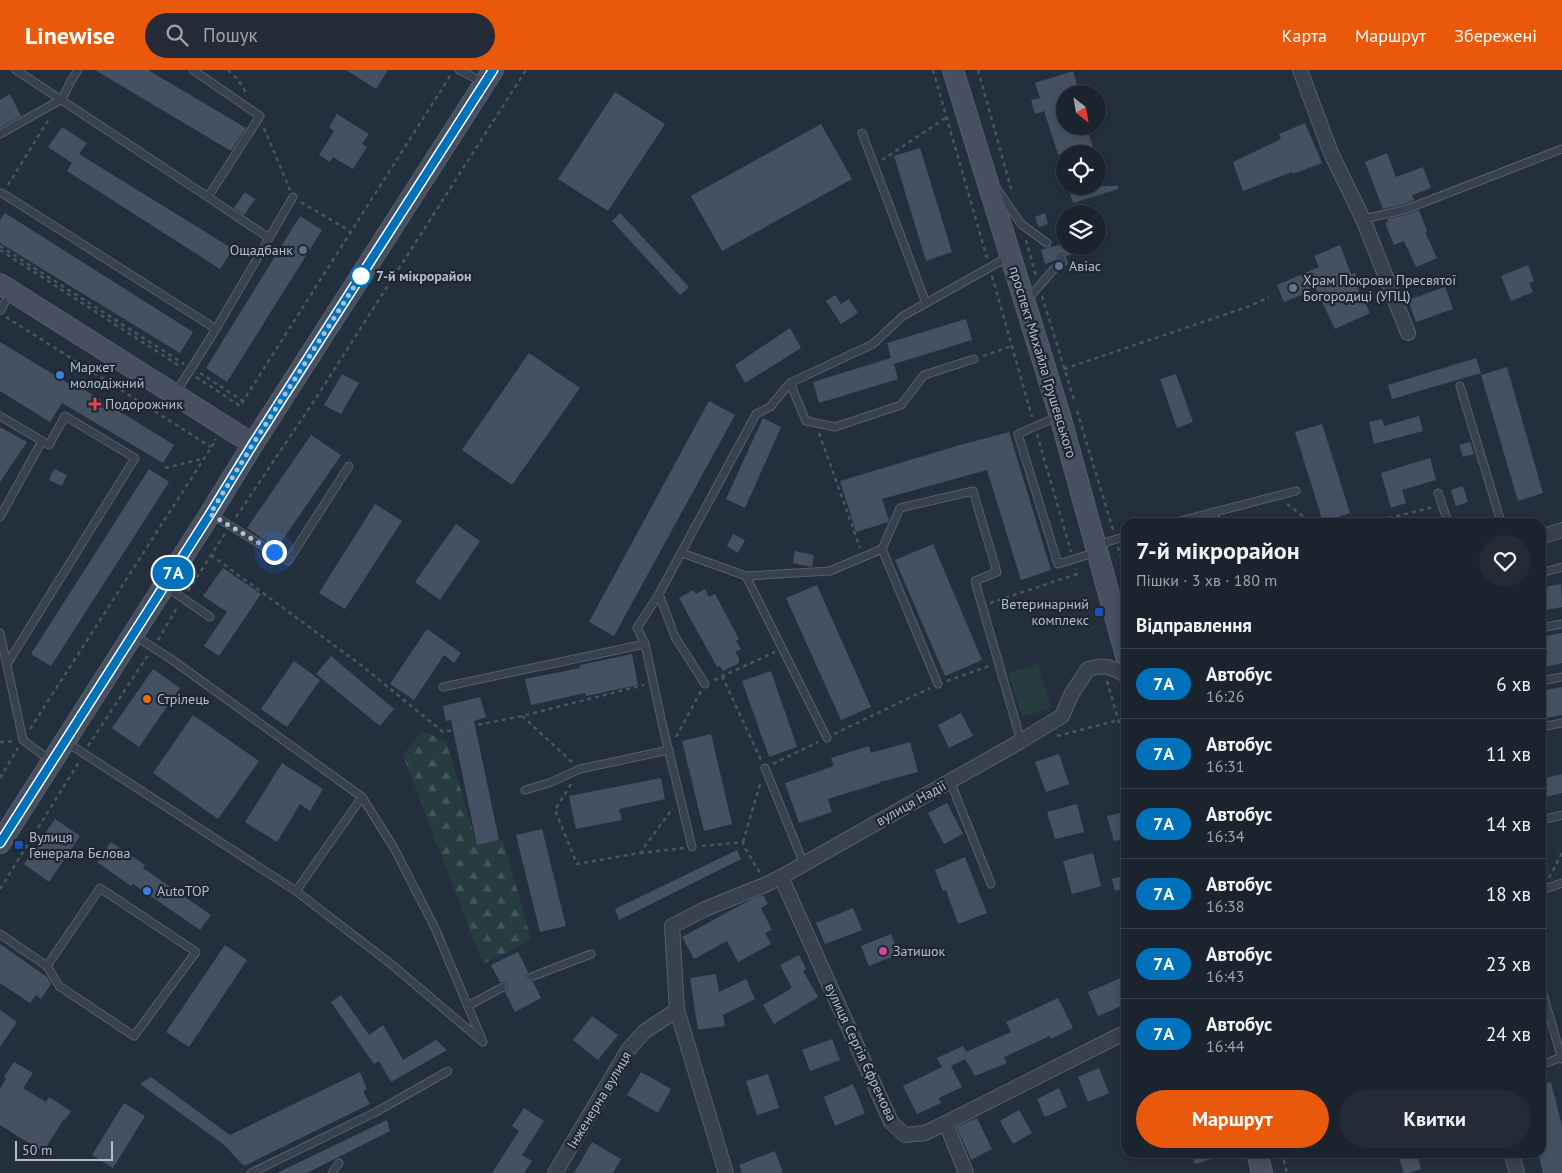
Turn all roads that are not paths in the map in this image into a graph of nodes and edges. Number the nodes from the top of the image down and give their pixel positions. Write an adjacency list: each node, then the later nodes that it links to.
1 (16, 70): 8 (lane)
2 (78, 70): 8 (lane)
3 (192, 70): 15 (lane)
4 (459, 70): 7 (lane)
5 (953, 70): 12 (street, проспект Михайла Грушевського)
6 (1300, 70): 16 (street)
7 (489, 76): 34 (street)
8 (62, 99): 10 (lane); 15 (lane)
9 (862, 133): 22 (lane)
10 (0, 134)
11 (1562, 148): 16 (lane)
12 (986, 174): 18 (lane); 19 (street, проспект Михайла Грушевського)
13 (2, 193): 25 (lane)
14 (293, 197): 17 (lane)
15 (208, 198): 17 (lane)
16 (1363, 219): 26 (street)
17 (269, 238): 25 (lane)
18 (1047, 243)
19 (1010, 256): 22 (lane); 23 (street, проспект Михайла Грушевського)
20 (1061, 258): 23 (lane)
21 (5, 287): 24 (lane); 30 (street)
22 (926, 303): 28 (lane)
23 (1024, 303): 32 (street, проспект Михайла Грушевського)
24 (0, 312)
25 (216, 329): 30 (lane)
26 (1408, 333)
27 (974, 359): 28 (lane)
28 (790, 383): 50 (lane)
29 (1460, 386): 44 (lane)
30 (175, 394): 34 (street)
31 (0, 416): 33 (lane)
32 (1060, 416): 49 (street, проспект Михайла Грушевського); 49 (lane)
33 (42, 441): 40 (lane); 63 (lane)
34 (253, 444): 39 (street)
35 (349, 466): 39 (lane)
36 (1296, 492): 38 (lane)
37 (1438, 493): 43 (lane)
38 (1213, 512): 41 (lane); 42 (lane)
39 (210, 514): 54 (street)
40 (0, 517)
41 (1191, 518)
42 (1215, 518)
43 (1447, 518)
44 (1500, 518)
45 (1562, 530): 46 (street)
46 (1546, 535)
47 (1121, 538): 49 (lane)
48 (882, 549): 53 (lane); 68 (lane); 73 (lane)
49 (1096, 549): 61 (street, проспект Михайла Грушевського)
50 (682, 553): 53 (lane); 55 (lane)
51 (1562, 567): 52 (lane)
52 (1546, 572)
53 (746, 576): 72 (lane)
54 (164, 586): 56 (lane); 60 (street)
55 (659, 594): 62 (lane); 67 (lane)
56 (210, 617)
57 (1562, 624): 58 (lane)
58 (1546, 627)
59 (0, 633): 63 (lane)
60 (133, 635): 74 (street); 80 (lane)
61 (1121, 638)
62 (645, 644): 69 (lane); 75 (lane)
63 (7, 664): 76 (lane)
64 (1121, 672): 73 (street, вулиця Надії)
65 (1562, 677): 66 (lane)
66 (1546, 680)
67 (704, 684)
68 (938, 684)
69 (443, 687)
70 (1562, 723): 71 (lane)
71 (1546, 727)
72 (827, 738)
73 (1021, 741): 78 (street, вулиця Надії)
74 (65, 742): 76 (street); 90 (lane)
75 (669, 750): 79 (lane); 84 (lane)
76 (52, 762): 83 (street)
77 (765, 768): 85 (lane)
78 (950, 782): 85 (street, вулиця Надії); 87 (lane)
79 (525, 790)
80 (362, 797): 90 (lane); 97 (lane)
81 (1562, 815): 82 (lane)
82 (1546, 819)
83 (0, 843)
84 (692, 846)
85 (804, 864): 86 (street, вулиця Надії)
86 (781, 877): 98 (street, вулиця Надії); 103 (street, вулиця Сергія Єфремова)
87 (990, 884)
88 (1562, 884): 89 (lane)
89 (1546, 890)
90 (296, 891): 97 (lane)
91 (0, 934): 93 (lane)
92 (591, 954): 94 (lane)
93 (47, 966): 93 (lane)
94 (531, 977)
95 (503, 987): 97 (lane)
96 (1546, 1004): 100 (lane)
97 (468, 1006)
98 (677, 1010): 109 (street, Інженерна вулиця); 110 (street)
99 (1121, 1035): 103 (street)
100 (1562, 1058): 101 (lane)
101 (1546, 1063)
102 (448, 1071): 107 (lane)
103 (946, 1123): 111 (street)
104 (1258, 1158): 112 (street)
105 (1513, 1158): 113 (street)
106 (339, 1164): 108 (lane)
107 (251, 1173)
108 (332, 1173)
109 (554, 1173)
110 (726, 1173)
111 (966, 1173)
112 (1262, 1173)
113 (1517, 1173)

